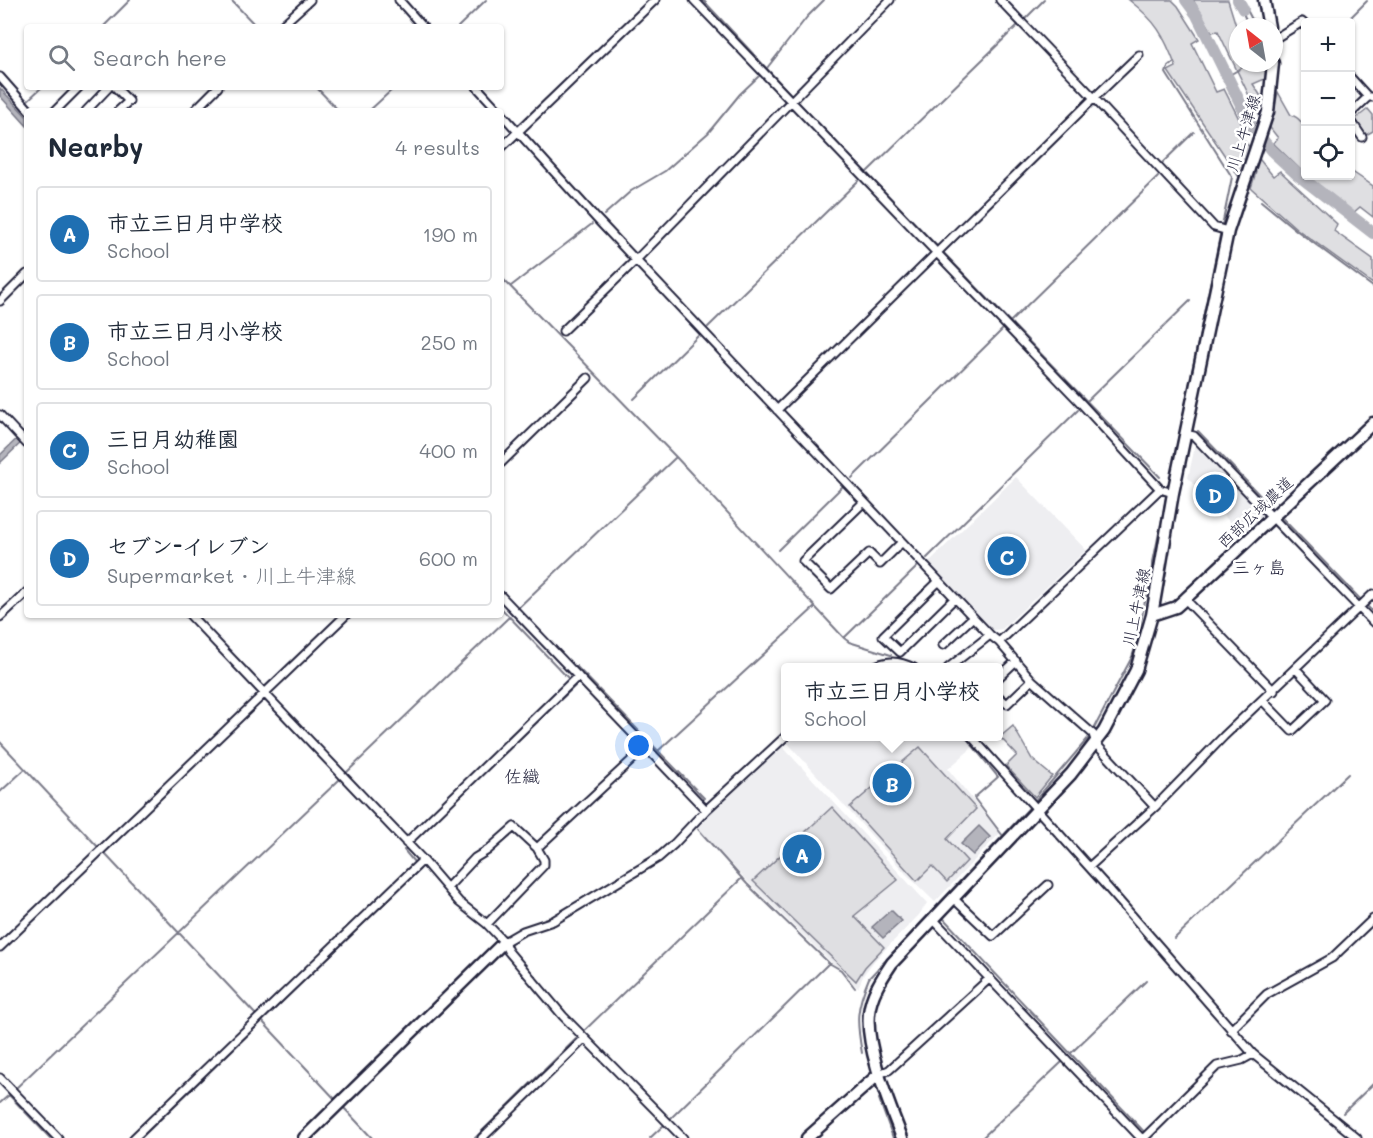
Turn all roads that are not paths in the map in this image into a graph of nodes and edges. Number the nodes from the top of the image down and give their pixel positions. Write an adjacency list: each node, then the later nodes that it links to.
1 (310, 0): 10 (street)
2 (399, 0): 11 (street)
3 (655, 0): 34 (street)
4 (694, 0): 24 (street)
5 (890, 0): 24 (street)
6 (1000, 0): 23 (street)
7 (1264, 0): 8 (main road)
8 (1267, 18)
9 (1301, 23): 12 (street)
10 (283, 24)
11 (420, 24)
12 (1283, 34)
13 (1138, 55): 23 (street)
14 (1272, 72): 37 (main road, 川上牛津線)
15 (0, 77): 25 (street)
16 (1355, 82): 22 (street)
17 (76, 90): 26 (street)
18 (107, 90): 27 (street)
19 (119, 90): 28 (street)
20 (215, 90): 29 (street)
21 (480, 90): 30 (street)
22 (1371, 97): 31 (street)
23 (1094, 98): 37 (street); 38 (street)
24 (794, 99): 38 (street); 39 (street)
25 (27, 108)
26 (58, 108)
27 (89, 108)
28 (121, 108)
29 (197, 108)
30 (496, 108)
31 (1355, 110)
32 (504, 116): 34 (street)
33 (1355, 126): 35 (street)
34 (518, 132): 36 (street); 39 (street)
35 (1362, 137)
36 (504, 145)
37 (1228, 231): 47 (main road, 川上牛津線)
38 (936, 253): 44 (street); 50 (street)
39 (636, 260): 42 (street); 44 (street)
40 (24, 277): 41 (street)
41 (0, 301)
42 (563, 330)
43 (588, 378): 49 (street)
44 (777, 410): 52 (street)
45 (0, 415): 48 (street)
46 (1373, 423): 53 (main road, 西部広域農道)
47 (1185, 434): 51 (main road, 川上牛津線); 53 (street)
48 (24, 441)
49 (504, 460)
50 (1160, 489): 51 (street); 69 (street)
51 (1173, 493): 62 (main road, 川上牛津線)
52 (864, 502): 54 (street); 54 (street)
53 (1272, 517): 60 (main road, 西部広域農道); 61 (street)
54 (902, 542): 55 (street)
55 (939, 581): 58 (street); 58 (street)
56 (24, 595): 63 (street)
57 (1371, 597): 61 (street)
58 (955, 598): 64 (street)
59 (504, 599): 75 (street)
60 (1185, 599): 62 (main road, 西部広域農道); 77 (street)
61 (1359, 608): 67 (street); 73 (street)
62 (1152, 615): 81 (main road, 川上牛津線)
63 (0, 617)
64 (973, 617): 68 (street); 70 (street)
65 (193, 618): 78 (street)
66 (343, 618): 78 (street)
67 (1373, 622)
68 (990, 635): 69 (street); 72 (street)
69 (999, 642): 71 (street)
70 (942, 645)
71 (1016, 661): 74 (street); 76 (street)
72 (954, 663)
73 (1296, 669): 77 (street); 80 (street)
74 (1003, 674)
75 (578, 676): 84 (street); 88 (street)
76 (1032, 680): 79 (street); 81 (street)
77 (1274, 691): 80 (street)
78 (266, 693): 88 (street); 99 (street)
79 (1003, 700)
80 (1263, 701): 86 (street)
81 (1093, 736): 85 (main road, 川上牛津線); 86 (street)
82 (781, 741): 87 (street)
83 (976, 741): 85 (street)
84 (646, 747): 87 (street); 89 (street)
85 (1034, 806): 91 (street); 94 (main road, 川上牛津線)
86 (1155, 807): 91 (street)
87 (706, 810): 98 (street)
88 (406, 843): 90 (street)
89 (537, 848): 93 (street); 97 (street)
90 (423, 860): 93 (street); 108 (street)
91 (1089, 867): 101 (street)
92 (1048, 885): 94 (street)
93 (447, 888): 97 (street)
94 (953, 898): 95 (main road, 川上牛津線)
95 (933, 919): 100 (street); 104 (main road, 川上牛津線)
96 (1373, 919): 101 (street)
97 (487, 924): 98 (street)
98 (504, 942): 102 (street); 109 (main road)
99 (0, 947)
100 (990, 978): 104 (street); 106 (street)
101 (1231, 1030): 103 (street)
102 (584, 1039): 110 (street); 111 (street)
103 (1253, 1054): 106 (street); 114 (street)
104 (879, 1074): 112 (main road); 113 (main road, 川上牛津線)
105 (0, 1078): 107 (street)
106 (1145, 1136)
107 (58, 1138)
108 (134, 1138)
109 (304, 1138)
110 (482, 1138)
111 (683, 1138)
112 (807, 1138)
113 (902, 1138)
114 (1356, 1138)

